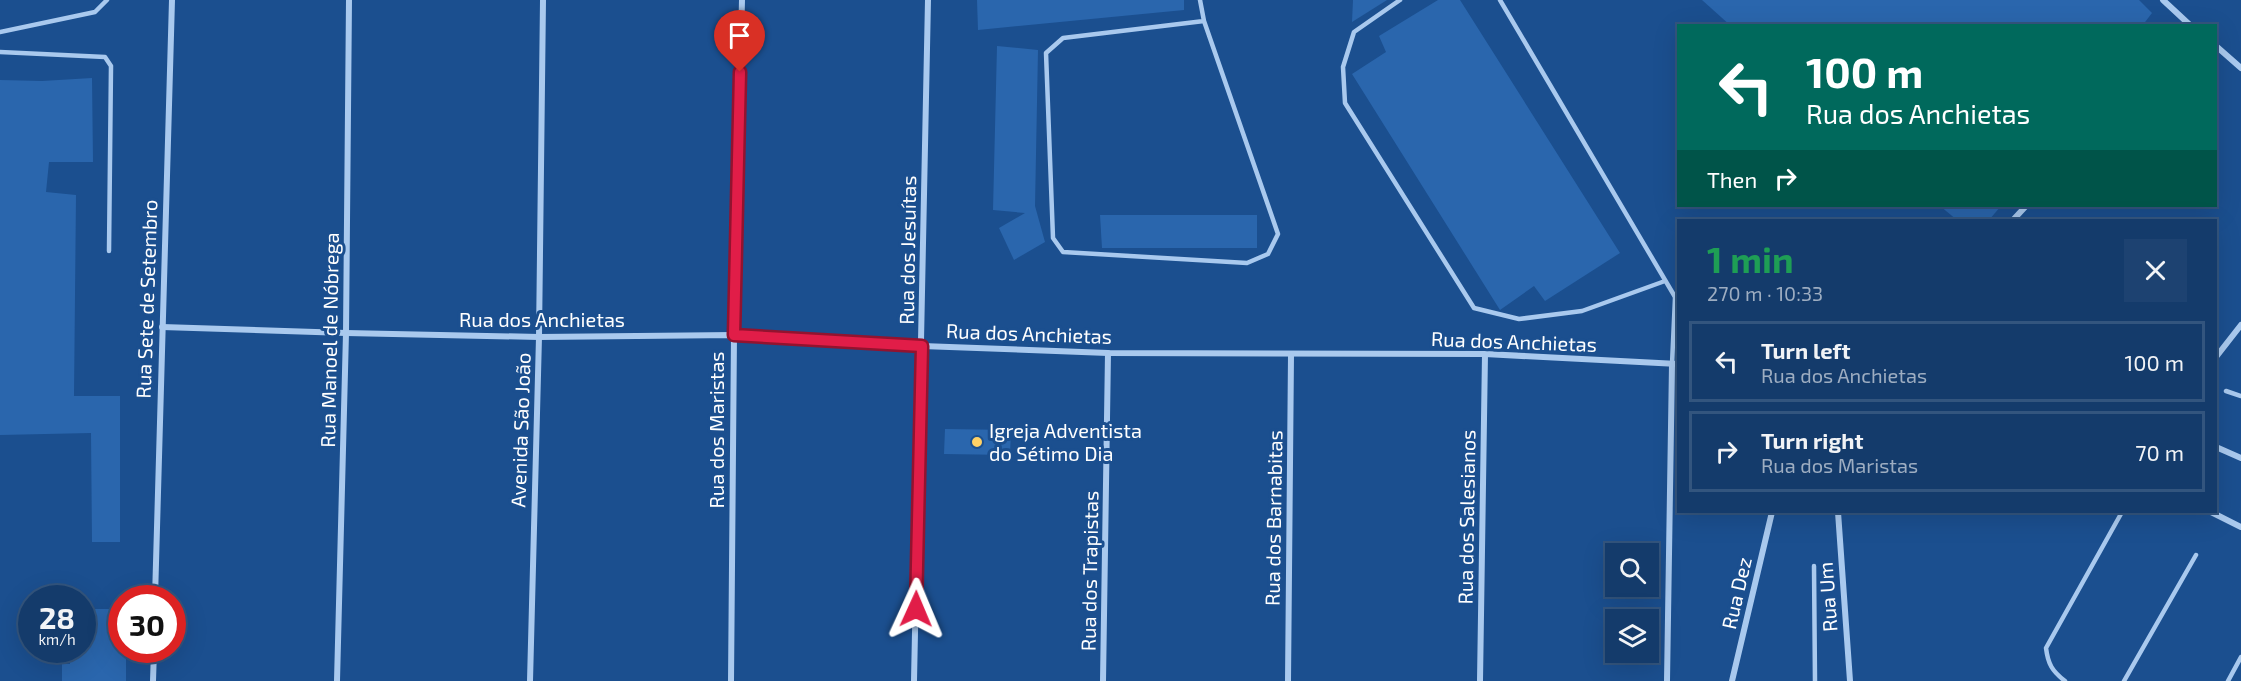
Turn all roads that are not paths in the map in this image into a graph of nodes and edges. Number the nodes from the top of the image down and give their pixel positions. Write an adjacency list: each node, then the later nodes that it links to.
1 (107, 0): 13 (lane)
2 (171, 0): 23 (street, Rua Sete de Setembro)
3 (349, 0): 24 (street, Rua Manoel de Nóbrega)
4 (543, 0): 26 (street, Avenida São João)
5 (742, 0): 25 (street, Rua dos Maristas)
6 (928, 0): 27 (street, Rua dos Jesuítas)
7 (1200, 0): 11 (lane)
8 (1400, 0): 20 (lane)
9 (1500, 0): 20 (lane)
10 (2163, 0): 12 (street)
11 (1204, 21): 11 (lane)
12 (2186, 24)
13 (0, 32)
14 (2217, 47): 16 (street)
15 (0, 52): 19 (lane)
16 (2241, 68)
17 (2025, 207): 18 (street)
18 (2014, 219)
19 (109, 251)
20 (1665, 281): 21 (lane)
21 (1677, 300): 32 (lane)
22 (2241, 325): 31 (street)
23 (162, 327): 24 (street, Rua dos Anchietas); 44 (street, Rua Sete de Setembro)
24 (346, 333): 26 (street, Rua dos Anchietas); 48 (street, Rua Manoel de Nóbrega)
25 (734, 335): 26 (street, Rua dos Anchietas); 27 (street, Rua dos Anchietas); 50 (street, Rua dos Maristas)
26 (539, 336): 49 (street, Avenida São João)
27 (922, 346): 28 (street, Rua dos Anchietas); 51 (street, Rua dos Jesuítas)
28 (1108, 353): 30 (street, Rua dos Anchietas); 52 (street, Rua dos Trapistas)
29 (1485, 354): 30 (street, Rua dos Anchietas); 32 (street, Rua dos Anchietas); 54 (street, Rua dos Salesianos)
30 (1291, 355): 53 (street, Rua dos Barnabitas)
31 (2217, 356)
32 (1676, 364): 55 (street)
33 (2226, 391): 34 (lane)
34 (2241, 396)
35 (2217, 447): 36 (street)
36 (2241, 458)
37 (1772, 513): 56 (street, Rua Dez)
38 (1838, 513): 58 (street, Rua Um)
39 (2121, 513): 59 (lane)
40 (2213, 513): 41 (street)
41 (2241, 527)
42 (2196, 555): 60 (lane)
43 (1814, 566): 57 (lane)
44 (155, 585)
45 (2241, 657): 61 (lane)
46 (154, 663): 47 (street)
47 (153, 681)
48 (337, 681)
49 (530, 681)
50 (731, 681)
51 (914, 681)
52 (1103, 681)
53 (1287, 681)
54 (1480, 681)
55 (1667, 681)
56 (1732, 681)
57 (1815, 681)
58 (1850, 681)
59 (2065, 681)
60 (2124, 681)
61 (2228, 681)

